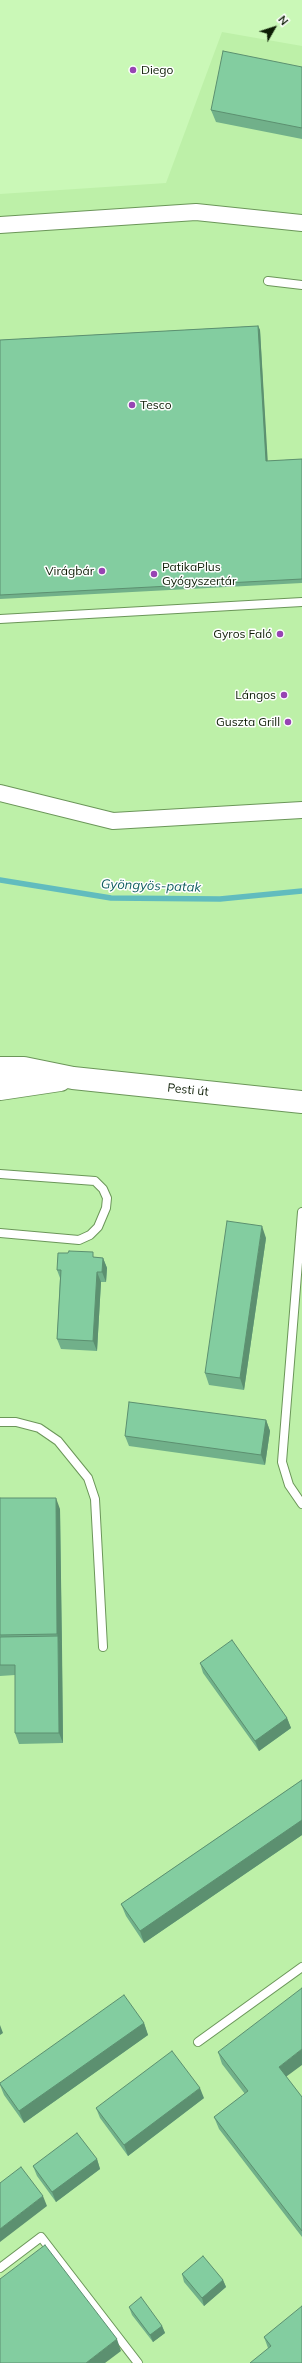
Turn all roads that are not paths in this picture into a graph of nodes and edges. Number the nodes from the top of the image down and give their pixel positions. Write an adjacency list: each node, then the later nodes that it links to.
1 (302, 223): 2 (street)
2 (0, 225)
3 (268, 281): 4 (lane)
4 (302, 285)
5 (302, 602): 6 (lane)
6 (0, 618)
7 (0, 793): 8 (street)
8 (302, 810)
9 (0, 1061): 11 (street)
10 (0, 1068): 11 (main road, Pesti út)
11 (24, 1068): 12 (main road, Pesti út)
12 (74, 1078): 13 (main road, Pesti út); 14 (main road, Pesti út)
13 (0, 1089)
14 (302, 1102)
15 (0, 1174): 17 (lane)
16 (302, 1212): 19 (lane)
17 (0, 1233)
18 (0, 1422): 20 (lane)
19 (302, 1504)
20 (103, 1648)
21 (302, 1967): 22 (lane)
22 (198, 2042)
23 (0, 2268): 24 (lane)
24 (138, 2363)

